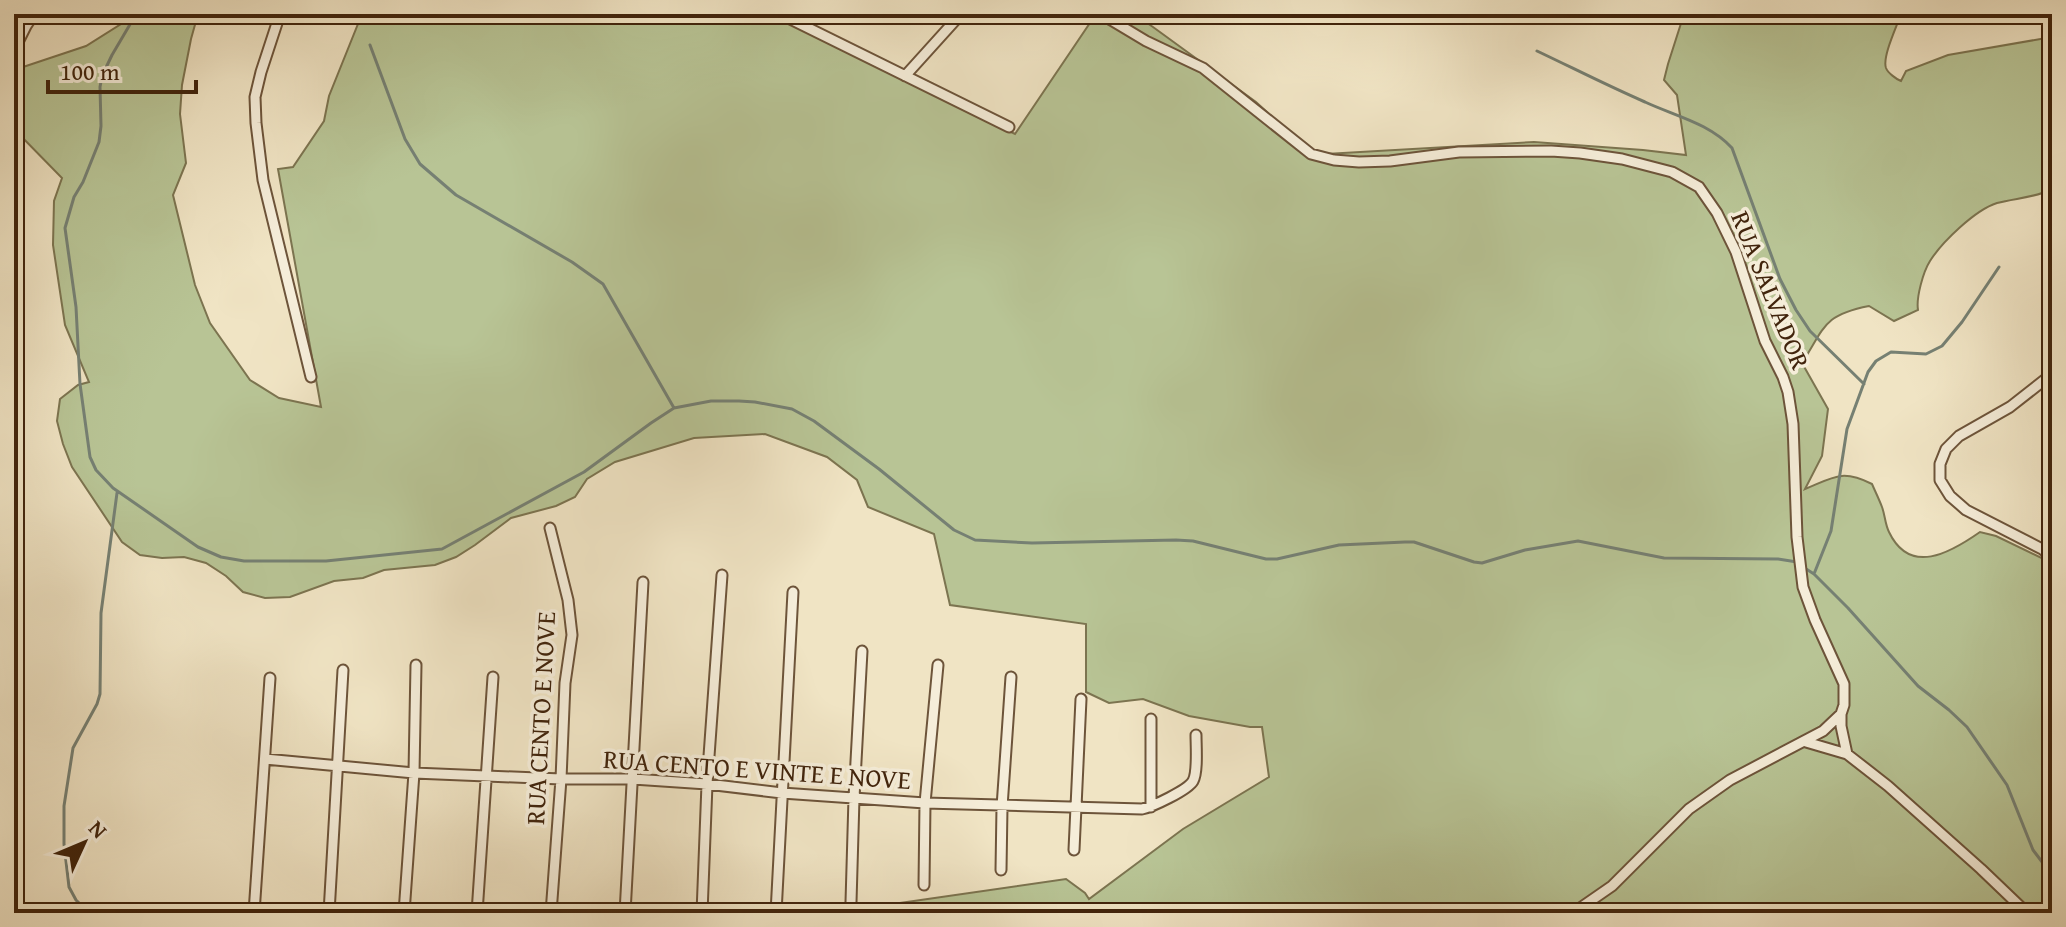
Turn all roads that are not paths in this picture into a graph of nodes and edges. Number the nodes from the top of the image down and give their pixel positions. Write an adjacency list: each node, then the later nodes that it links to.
1 (34, 14): 8 (street)
2 (280, 14): 12 (street)
3 (780, 14): 9 (street)
4 (961, 14): 9 (street)
5 (1063, 14): 6 (street)
6 (1088, 16): 7 (street)
7 (1113, 17): 26 (street, RUA SALVADOR)
8 (14, 50)
9 (905, 76): 10 (street)
10 (1009, 127)
11 (2052, 374): 14 (street)
12 (311, 377)
13 (550, 528): 35 (street, RUA CENTO E NOVE)
14 (2052, 557)
15 (722, 575): 37 (street)
16 (643, 582): 36 (street)
17 (793, 592): 38 (street)
18 (862, 651): 39 (street)
19 (416, 665): 33 (street)
20 (938, 665): 40 (street)
21 (343, 670): 32 (street)
22 (493, 677): 34 (street)
23 (1011, 677): 41 (street)
24 (270, 678): 31 (street)
25 (1081, 699): 43 (street)
26 (1841, 714): 29 (street); 30 (street, RUA SALVADOR)
27 (1151, 719): 42 (street)
28 (1196, 735): 42 (street, RUA CENTO E VINTE E NOVE)
29 (1806, 742): 30 (street); 56 (street)
30 (1847, 754): 57 (street)
31 (265, 759): 32 (street, RUA CENTO E VINTE E NOVE); 48 (street)
32 (338, 765): 33 (street, RUA CENTO E VINTE E NOVE); 49 (street)
33 (414, 773): 34 (street, RUA CENTO E VINTE E NOVE); 50 (street)
34 (486, 775): 35 (street, RUA CENTO E VINTE E NOVE); 51 (street)
35 (561, 779): 36 (street, RUA CENTO E VINTE E NOVE); 52 (street, RUA CENTO E NOVE)
36 (633, 779): 37 (street, RUA CENTO E VINTE E NOVE); 53 (street)
37 (707, 784): 38 (street, RUA CENTO E VINTE E NOVE); 54 (street)
38 (782, 793): 39 (street, RUA CENTO E VINTE E NOVE); 55 (street)
39 (854, 798): 40 (street, RUA CENTO E VINTE E NOVE); 47 (street)
40 (925, 803): 41 (street, RUA CENTO E VINTE E NOVE); 46 (street)
41 (1002, 807): 43 (street, RUA CENTO E VINTE E NOVE); 45 (street)
42 (1151, 807): 43 (street, RUA CENTO E VINTE E NOVE)
43 (1075, 809): 44 (street)
44 (1074, 850)
45 (1001, 870)
46 (924, 885)
47 (851, 902)
48 (254, 913)
49 (329, 913)
50 (404, 913)
51 (477, 913)
52 (551, 913)
53 (625, 913)
54 (702, 913)
55 (776, 913)
56 (1573, 913)
57 (2027, 913)

